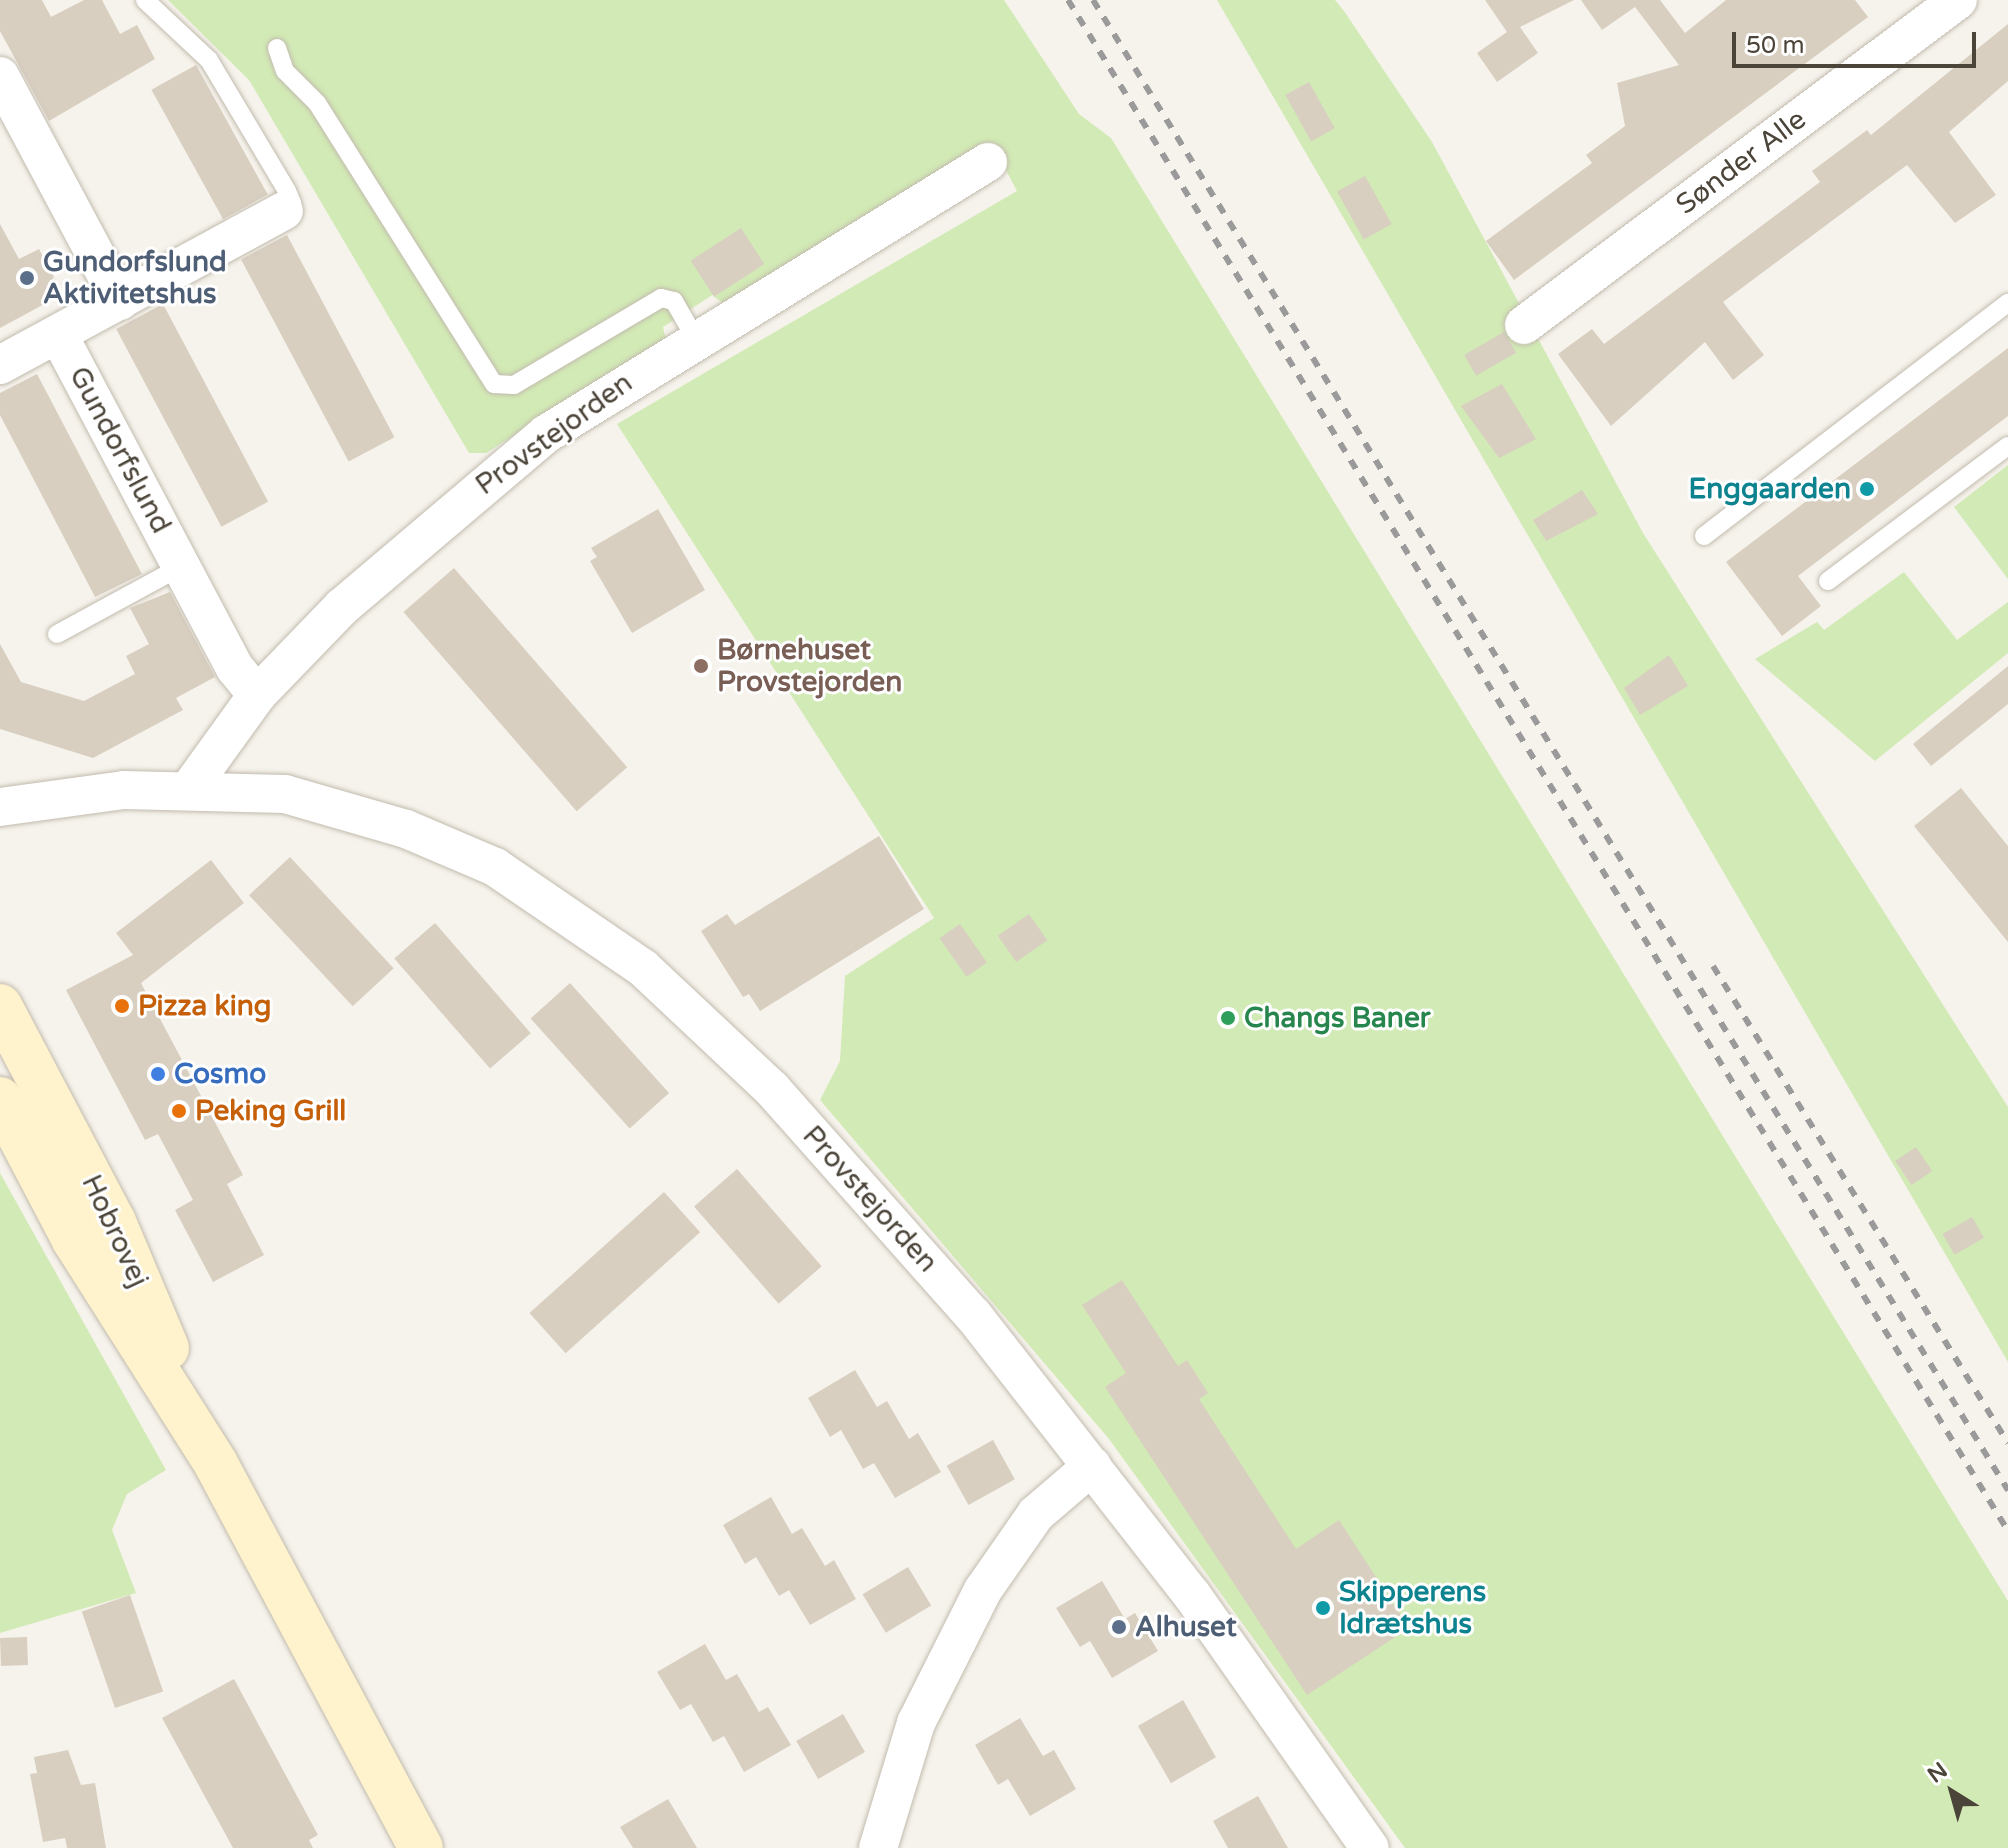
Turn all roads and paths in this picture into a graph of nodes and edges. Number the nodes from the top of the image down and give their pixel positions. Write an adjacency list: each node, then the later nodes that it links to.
1 (145, 0): 6 (lane, Gundorfslund)
2 (1958, 0): 9 (street, Sønder Alle)
3 (277, 48): 11 (lane)
4 (0, 76): 7 (street)
5 (988, 162): 11 (street, Provstejorden)
6 (284, 211): 7 (street, Gundorfslund)
7 (120, 301): 10 (street, Gundorfslund)
8 (2008, 303): 14 (lane)
9 (1524, 325)
10 (58, 334): 12 (street, Gundorfslund); 15 (street, Gundorfslund)
11 (695, 338): 18 (street, Provstejorden)
12 (0, 365)
13 (2008, 446): 16 (lane)
14 (1704, 536)
15 (182, 566): 17 (lane, Gundorfslund); 18 (street, Gundorfslund)
16 (1828, 581)
17 (57, 634)
18 (257, 695): 19 (street, Provstejorden)
19 (190, 788): 20 (street, Provstejorden); 25 (street, Provstejorden)
20 (0, 807)
21 (0, 1006): 22 (main road, Hobrovej)
22 (39, 1079): 23 (street); 24 (main road, Hobrovej)
23 (0, 1100): 24 (main road, Hobrovej)
24 (216, 1464): 26 (main road, Hobrovej)
25 (1092, 1466): 27 (street); 28 (street, Provstejorden)
26 (421, 1848)
27 (878, 1848)
28 (1370, 1848)

